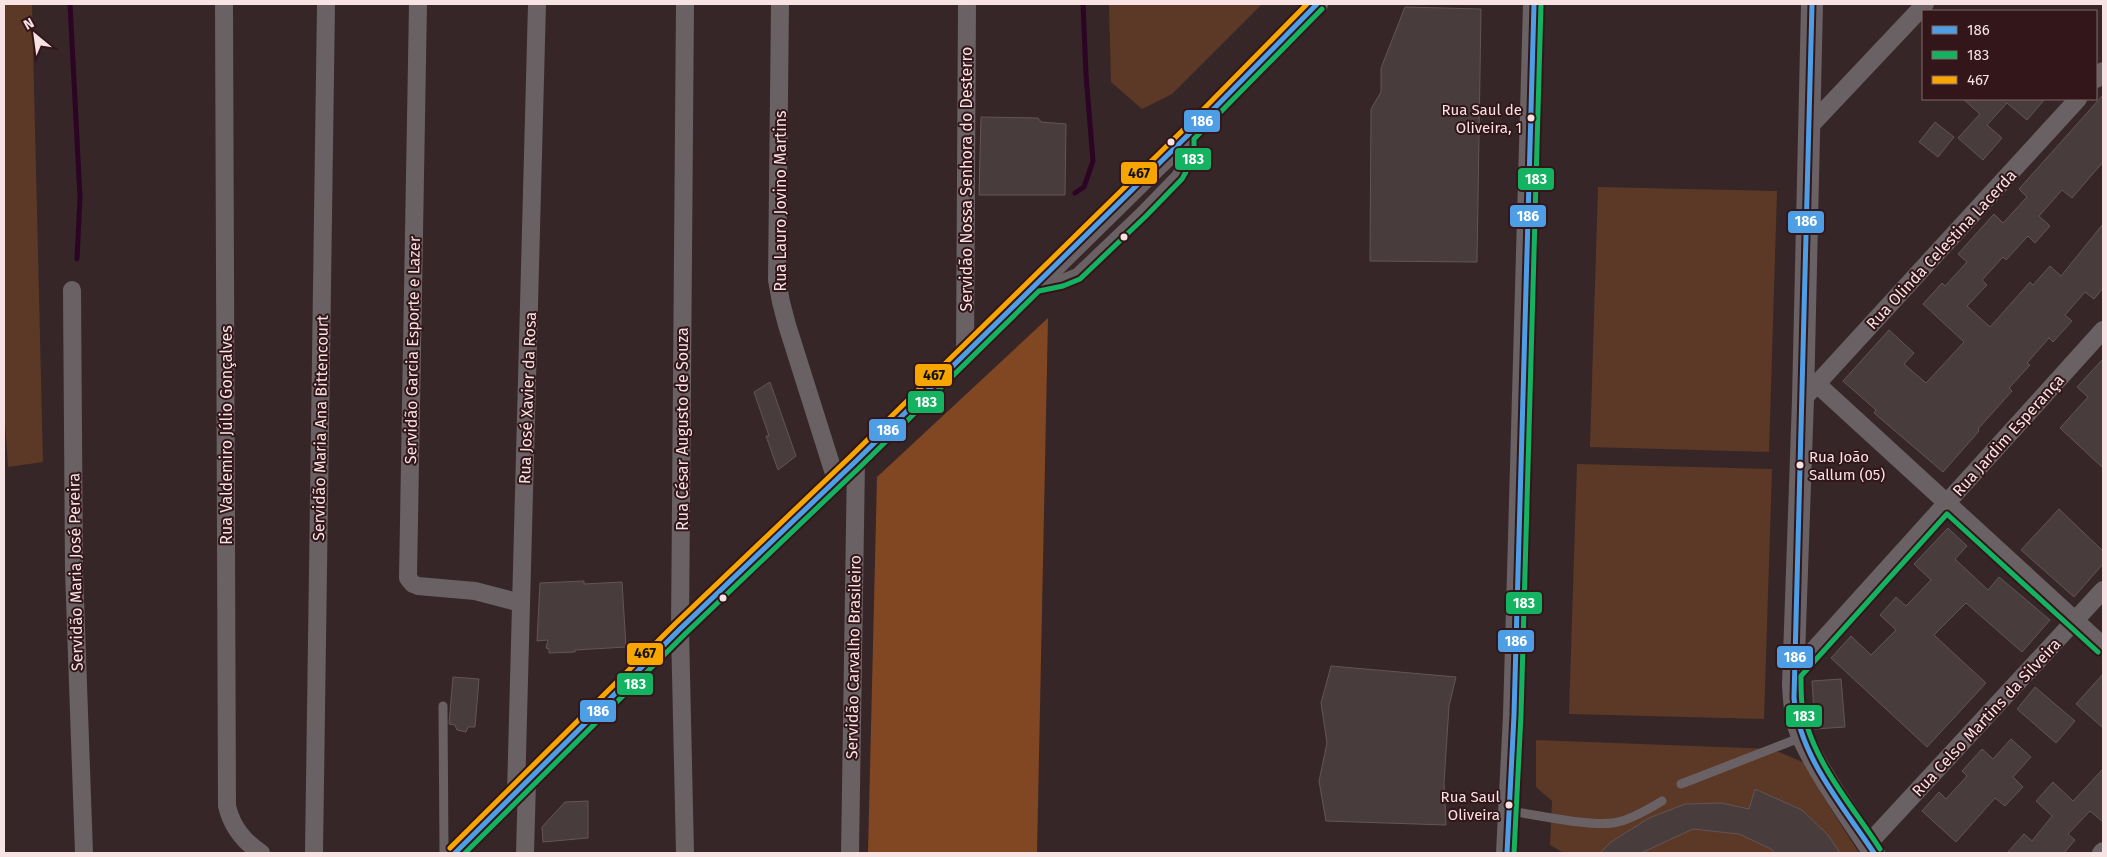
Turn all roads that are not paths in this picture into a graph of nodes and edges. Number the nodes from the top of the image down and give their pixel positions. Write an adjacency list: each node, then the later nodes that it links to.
1 (224, 4): 35 (street, Rua Valdemiro Júlio Gonçalves)
2 (326, 4): 36 (street, Servidão Maria Ana Bittencourt)
3 (418, 4): 22 (street, Servidão Garcia Esporte e Lazer)
4 (537, 4): 22 (street, Rua José Xavier da Rosa)
5 (685, 4): 24 (street, Rua César Augusto de Souza)
6 (780, 4): 19 (street, Rua Lauro Jovino Martins)
7 (967, 4): 16 (street, Servidão Nossa Senhora do Desterro)
8 (1317, 4): 16 (street)
9 (1534, 4): 32 (street)
10 (1812, 4): 13 (street)
11 (1925, 4): 13 (street)
12 (2077, 100): 17 (street, Rua Olinda Celestina Lacerda)
13 (1808, 127): 17 (street)
14 (72, 290): 34 (street, Servidão Maria José Pereira)
15 (2103, 330): 20 (street, Rua Jardim Esperança)
16 (965, 354): 18 (street)
17 (1810, 391): 20 (street); 26 (street)
18 (856, 461): 19 (street); 41 (street, Servidão Carvalho Brasileiro)
19 (836, 480): 24 (street)
20 (1947, 503): 23 (street); 26 (street, Rua Jardim Esperança)
21 (2103, 590): 23 (street, Rua Celso Martins da Silveira)
22 (521, 603): 30 (street, Rua José Xavier da Rosa)
23 (2075, 620): 25 (street); 33 (street, Rua Celso Martins da Silveira)
24 (680, 629): 30 (street); 40 (street, Rua César Augusto de Souza)
25 (2103, 646)
26 (1793, 673): 28 (street)
27 (443, 706): 37 (lane)
28 (1802, 737): 29 (lane); 33 (street)
29 (1682, 784)
30 (522, 788): 38 (street); 39 (street, Rua José Xavier da Rosa)
31 (1662, 801): 32 (lane)
32 (1510, 811): 42 (street)
33 (1871, 849)
34 (84, 853)
35 (261, 853)
36 (314, 853)
37 (444, 853)
38 (456, 853)
39 (525, 853)
40 (685, 853)
41 (850, 853)
42 (1507, 853)

